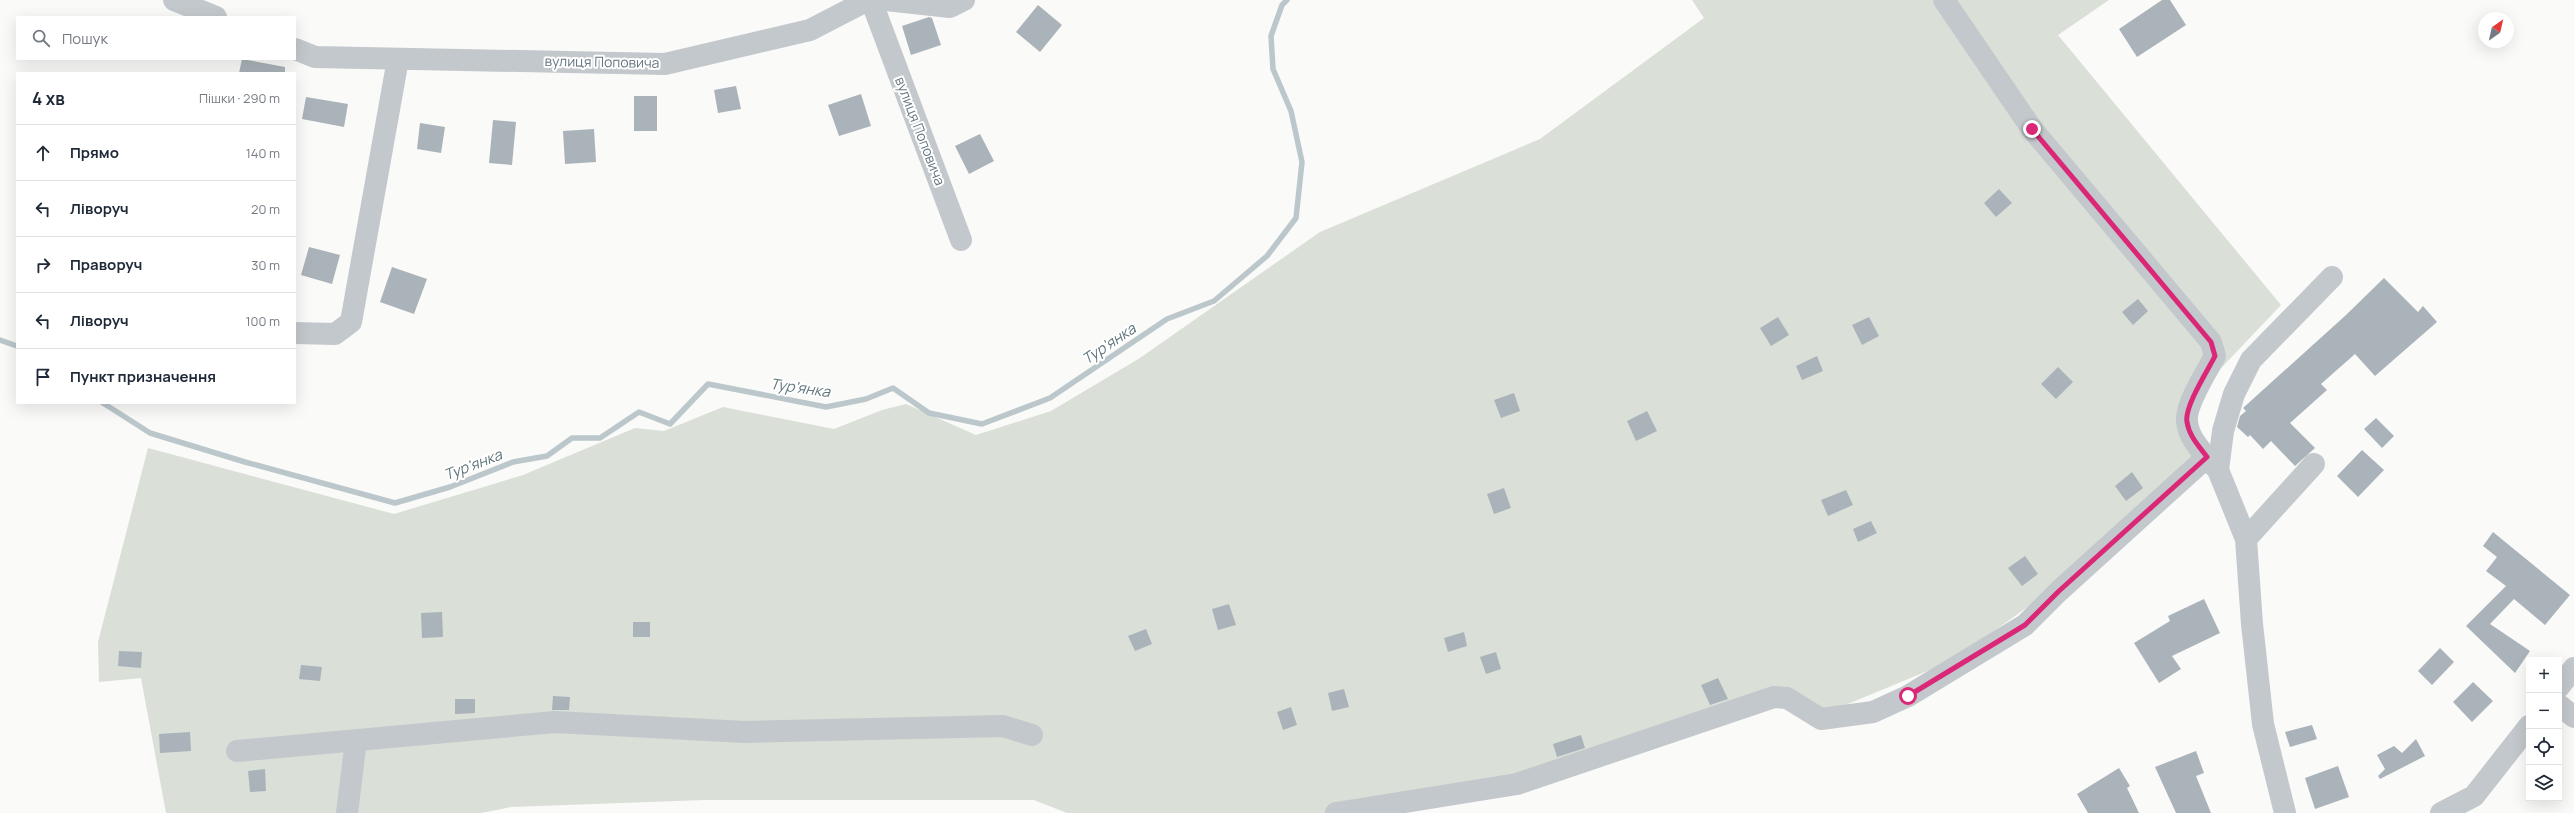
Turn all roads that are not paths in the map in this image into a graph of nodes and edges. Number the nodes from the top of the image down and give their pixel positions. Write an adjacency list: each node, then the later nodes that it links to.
1 (174, 0): 7 (street)
2 (868, 0): 9 (street, вулиця Поповича)
3 (871, 0): 10 (street, вулиця Поповича)
4 (886, 0): 5 (street)
5 (964, 0)
6 (1944, 0): 13 (street)
7 (214, 16)
8 (296, 49): 9 (street, вулиця Поповича)
9 (398, 59): 12 (street)
10 (961, 240)
11 (2332, 278): 13 (street)
12 (296, 333)
13 (2213, 464): 15 (street); 25 (street)
14 (2314, 464): 15 (street)
15 (2246, 539): 26 (street)
16 (2574, 668): 17 (street)
17 (2562, 683)
18 (2562, 707): 19 (street)
19 (2574, 717)
20 (2527, 729): 27 (street)
21 (1032, 735): 22 (street)
22 (356, 740): 23 (street); 24 (street)
23 (237, 751)
24 (347, 813)
25 (1336, 813)
26 (2285, 813)
27 (2441, 813)

